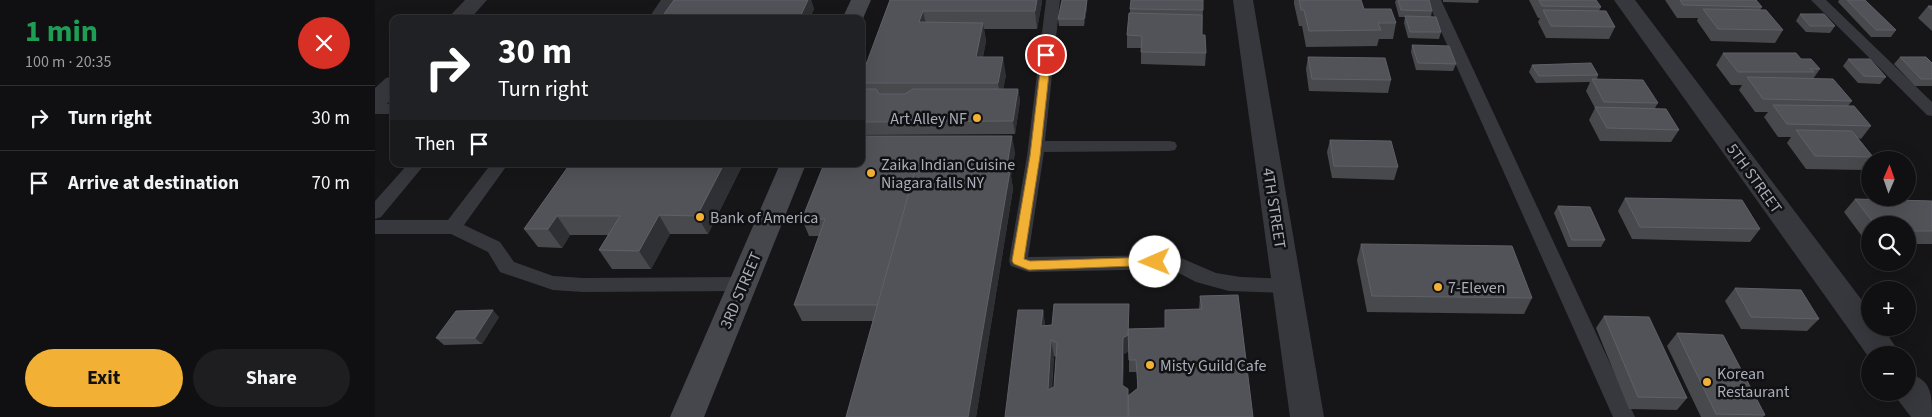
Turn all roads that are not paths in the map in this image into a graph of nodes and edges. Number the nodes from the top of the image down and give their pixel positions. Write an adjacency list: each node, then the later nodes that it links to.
1 (477, 0): 9 (street)
2 (668, 0): 10 (lane)
3 (861, 0): 11 (street)
4 (1053, 0): 18 (lane)
5 (1243, 0): 26 (street, 4TH STREET)
6 (1434, 0): 31 (lane)
7 (1624, 0): 27 (street, 5TH STREET)
8 (1818, 0): 16 (lane)
9 (462, 15)
10 (658, 15)
11 (855, 15)
12 (390, 87): 13 (street)
13 (375, 102)
14 (375, 109): 15 (lane)
15 (390, 109)
16 (1932, 111)
17 (1169, 146): 18 (lane)
18 (1036, 147): 26 (lane)
19 (414, 167): 22 (lane)
20 (498, 167): 24 (lane)
21 (792, 167): 25 (street, 3RD STREET)
22 (375, 213)
23 (375, 227): 24 (lane)
24 (453, 227): 25 (lane)
25 (743, 284): 29 (street, 3RD STREET)
26 (1287, 286): 30 (street, 4TH STREET)
27 (1878, 346)
28 (1916, 398): 32 (street)
29 (687, 417)
30 (1307, 417)
31 (1624, 417)
32 (1931, 417)

